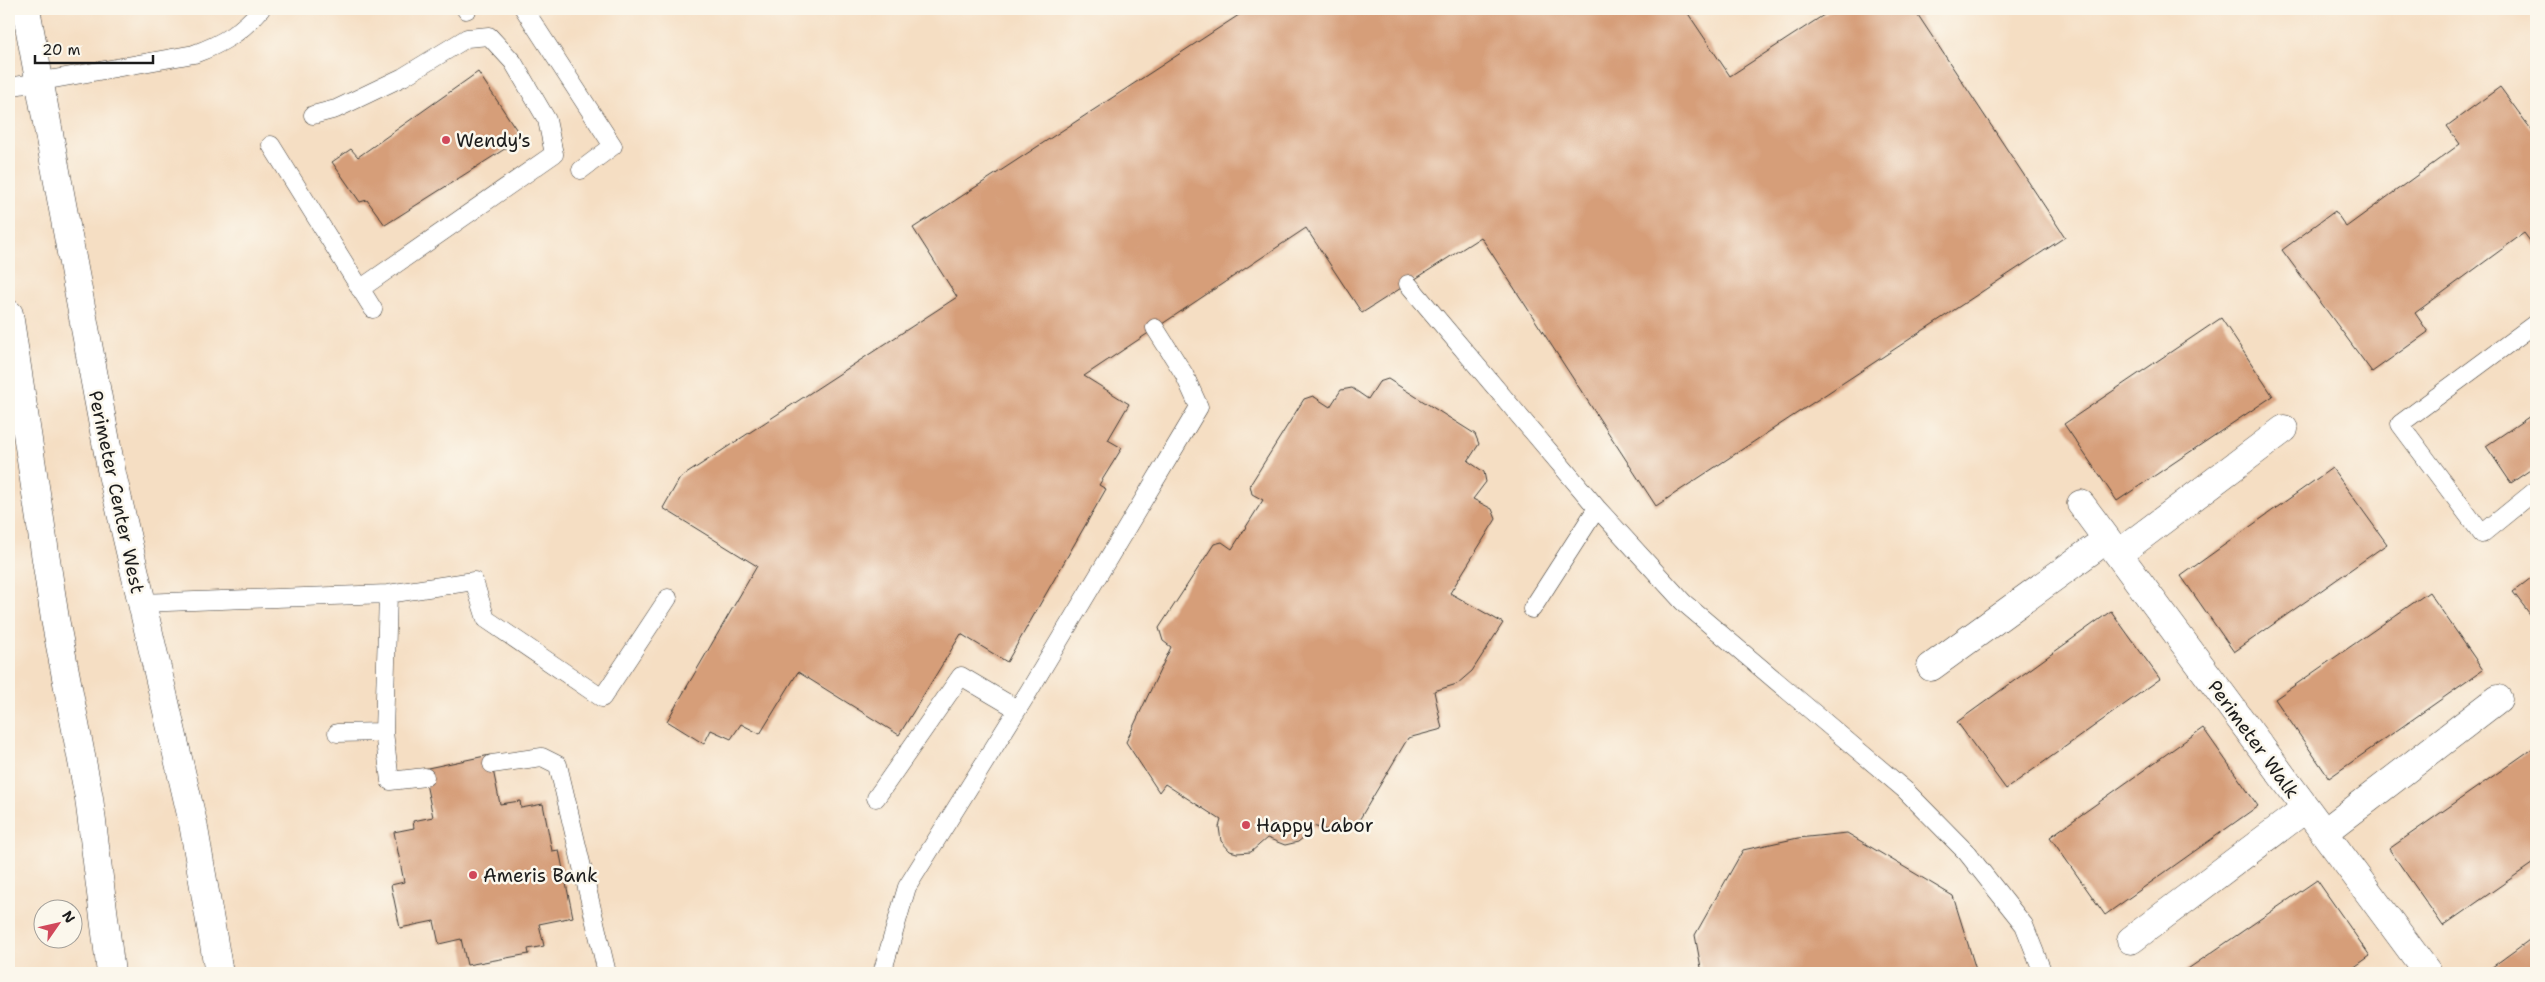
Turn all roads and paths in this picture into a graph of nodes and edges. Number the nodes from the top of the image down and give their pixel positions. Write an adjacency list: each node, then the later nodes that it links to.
1 (26, 9): 4 (main road, Perimeter Center West)
2 (261, 9): 4 (lane)
3 (524, 9): 8 (lane)
4 (39, 82): 5 (lane); 22 (main road, Perimeter Center West)
5 (9, 87)
6 (313, 115): 10 (lane)
7 (272, 145): 10 (lane)
8 (581, 170)
9 (1408, 284): 18 (lane)
10 (360, 289): 11 (lane)
11 (373, 309)
12 (9, 314): 35 (main road)
13 (2536, 324): 16 (lane)
14 (1155, 328): 26 (lane)
15 (2284, 429): 19 (main road)
16 (2536, 490)
17 (2081, 504): 19 (main road, Perimeter Walk)
18 (1597, 508): 23 (lane); 39 (lane)
19 (2112, 547): 24 (main road); 32 (main road, Perimeter Walk)
20 (388, 594): 21 (lane); 22 (lane); 27 (lane)
21 (668, 598)
22 (140, 603): 36 (main road, Perimeter Center West)
23 (1532, 609)
24 (1931, 667)
25 (2498, 699): 33 (main road)
26 (1018, 709): 31 (lane); 38 (lane)
27 (384, 732): 28 (lane); 30 (lane)
28 (337, 733)
29 (492, 764): 37 (lane)
30 (425, 777)
31 (876, 798)
32 (2306, 808): 33 (main road, Perimeter Walk); 34 (main road)
33 (2325, 832): 40 (main road, Perimeter Walk)
34 (2131, 940)
35 (111, 973)
36 (219, 973)
37 (607, 973)
38 (882, 973)
39 (2043, 973)
40 (2428, 973)

